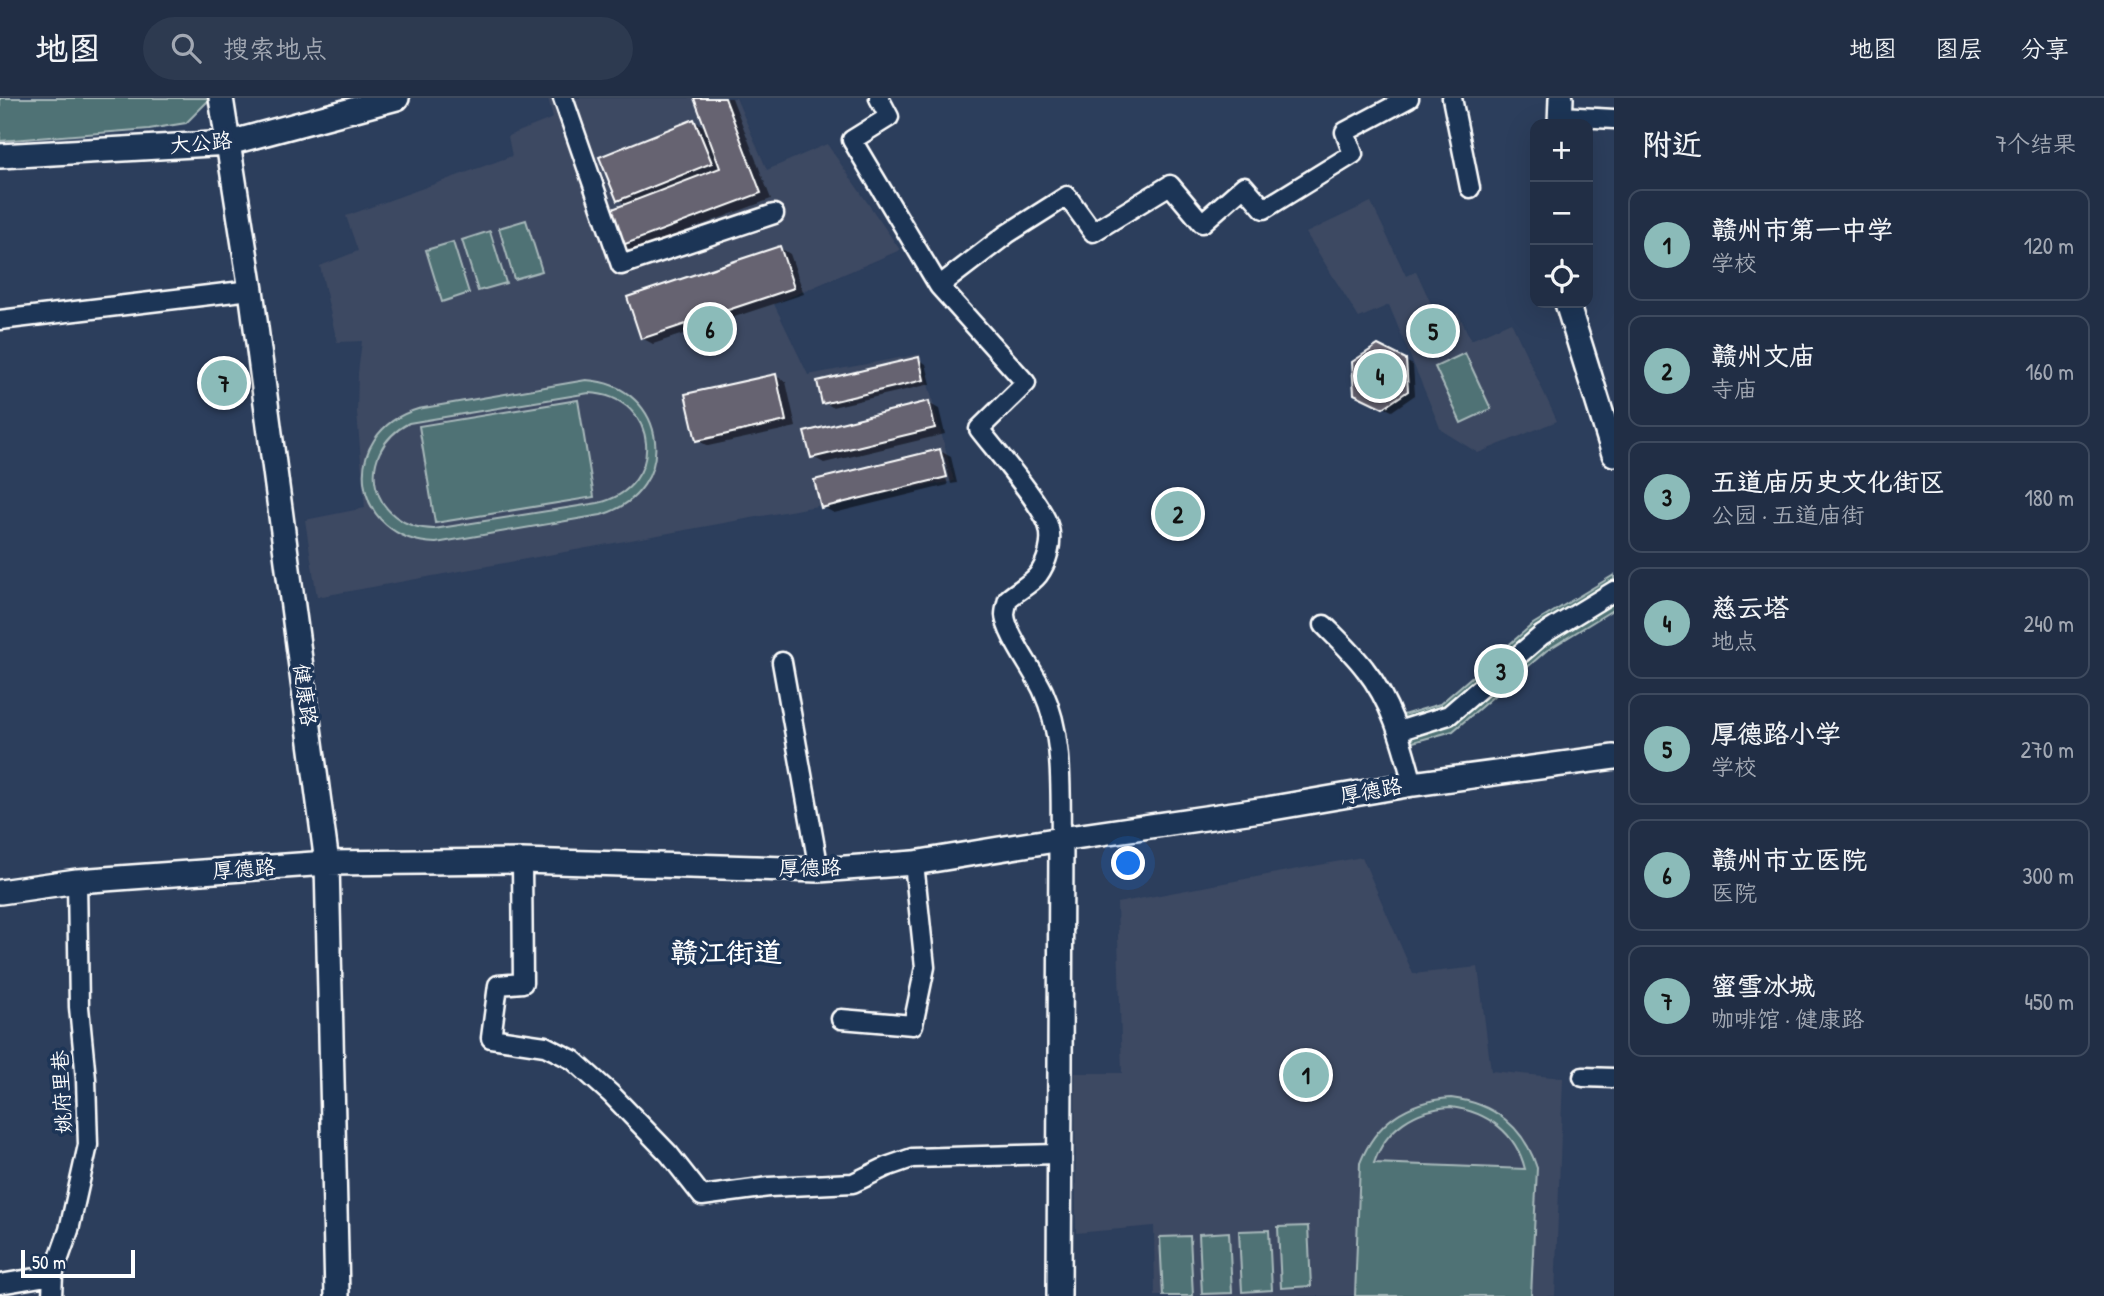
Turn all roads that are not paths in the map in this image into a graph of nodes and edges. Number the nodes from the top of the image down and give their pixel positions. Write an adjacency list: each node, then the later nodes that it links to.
1 (221, 98): 9 (street, 健康路)
2 (397, 98): 9 (street, 大公路)
3 (562, 98): 12 (street)
4 (879, 98): 13 (street)
5 (1409, 98): 13 (street)
6 (1452, 98): 11 (street)
7 (1561, 113): 8 (street)
8 (1614, 119)
9 (229, 143): 10 (street, 大公路); 14 (street, 健康路)
10 (0, 156)
11 (1470, 188)
12 (774, 214)
13 (939, 286): 25 (street)
14 (251, 290): 16 (street); 27 (street, 健康路)
15 (1569, 308): 17 (street)
16 (0, 320)
17 (1608, 406): 18 (street)
18 (1614, 454)
19 (1614, 591): 22 (street)
20 (1324, 625): 22 (street)
21 (782, 662): 29 (street)
22 (1398, 731): 24 (street)
23 (1614, 757): 24 (street, 厚德路)
24 (1413, 784): 25 (street, 厚德路)
25 (1061, 839): 28 (street, 厚德路); 35 (street)
26 (522, 861): 27 (street, 厚德路); 29 (street, 厚德路); 35 (street)
27 (327, 863): 30 (street, 厚德路); 39 (street, 健康路)
28 (914, 863): 29 (street, 厚德路); 32 (street)
29 (820, 870)
30 (77, 881): 31 (street, 厚德路); 36 (street, 姚府里巷)
31 (0, 892)
32 (841, 1019)
33 (1583, 1077): 34 (street)
34 (1614, 1078)
35 (1059, 1154): 40 (street)
36 (53, 1275): 37 (street); 38 (street, 姚府里巷)
37 (0, 1284)
38 (52, 1296)
39 (337, 1296)
40 (1059, 1296)

